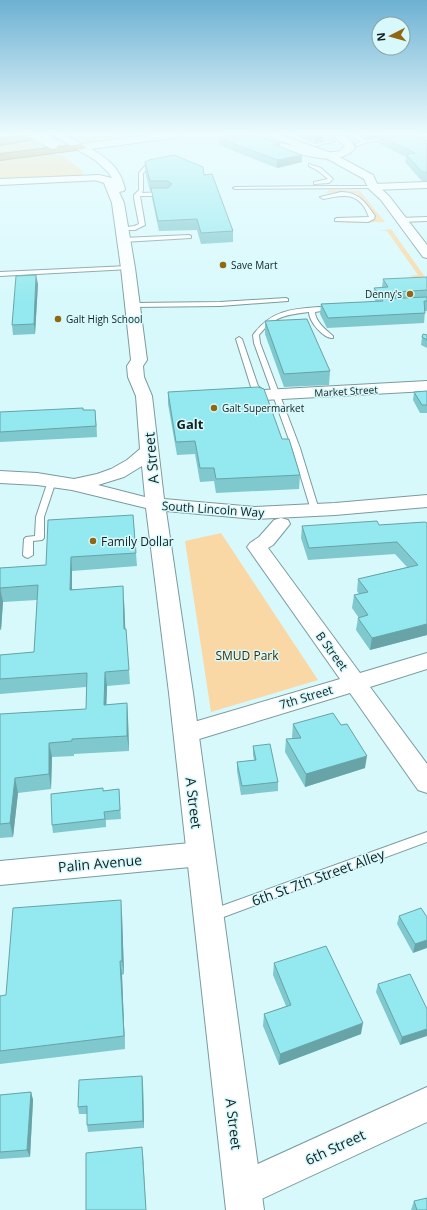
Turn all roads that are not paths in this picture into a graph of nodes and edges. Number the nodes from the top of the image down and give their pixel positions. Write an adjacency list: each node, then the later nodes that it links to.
1 (113, 190): 8 (main road, A Street)
2 (121, 190): 8 (main road, A Street)
3 (141, 190): 6 (lane)
4 (377, 190): 11 (main road)
5 (168, 194): 6 (lane)
6 (138, 195): 12 (lane)
7 (323, 197): 10 (lane)
8 (118, 203): 12 (main road, A Street)
9 (427, 219): 11 (lane)
10 (337, 220)
11 (401, 220): 14 (main road)
12 (122, 235): 13 (lane); 15 (main road, A Street)
13 (189, 238)
14 (427, 254)
15 (128, 268): 16 (lane); 18 (main road, A Street)
16 (0, 274)
17 (286, 300): 18 (lane)
18 (133, 305): 25 (main road, A Street)
19 (342, 307): 20 (lane)
20 (312, 310): 21 (lane); 24 (lane)
21 (331, 337)
22 (239, 339): 24 (lane)
23 (427, 386): 24 (street, Market Street)
24 (270, 395): 31 (lane)
25 (150, 450): 28 (main road); 30 (main road, A Street)
26 (0, 477): 27 (main road)
27 (52, 481): 28 (main road); 34 (lane)
28 (72, 484): 30 (main road)
29 (427, 501): 31 (main road, South Lincoln Way)
30 (155, 505): 31 (main road, South Lincoln Way); 33 (main road, South Lincoln Way); 37 (main road, A Street)
31 (315, 510)
32 (427, 515): 33 (main road, South Lincoln Way)
33 (281, 524): 36 (street, B Street)
34 (28, 555)
35 (427, 661): 36 (street, 7th Street)
36 (354, 683): 37 (street, 7th Street); 38 (street, B Street)
37 (186, 734): 40 (main road, A Street)
38 (427, 783)
39 (427, 836): 42 (lane, 6th St 7th Street Alley)
40 (201, 854): 41 (street, Palin Avenue); 42 (main road, A Street)
41 (0, 873)
42 (208, 917): 44 (main road, A Street)
43 (427, 1104): 44 (street, 6th Street)
44 (243, 1200)

